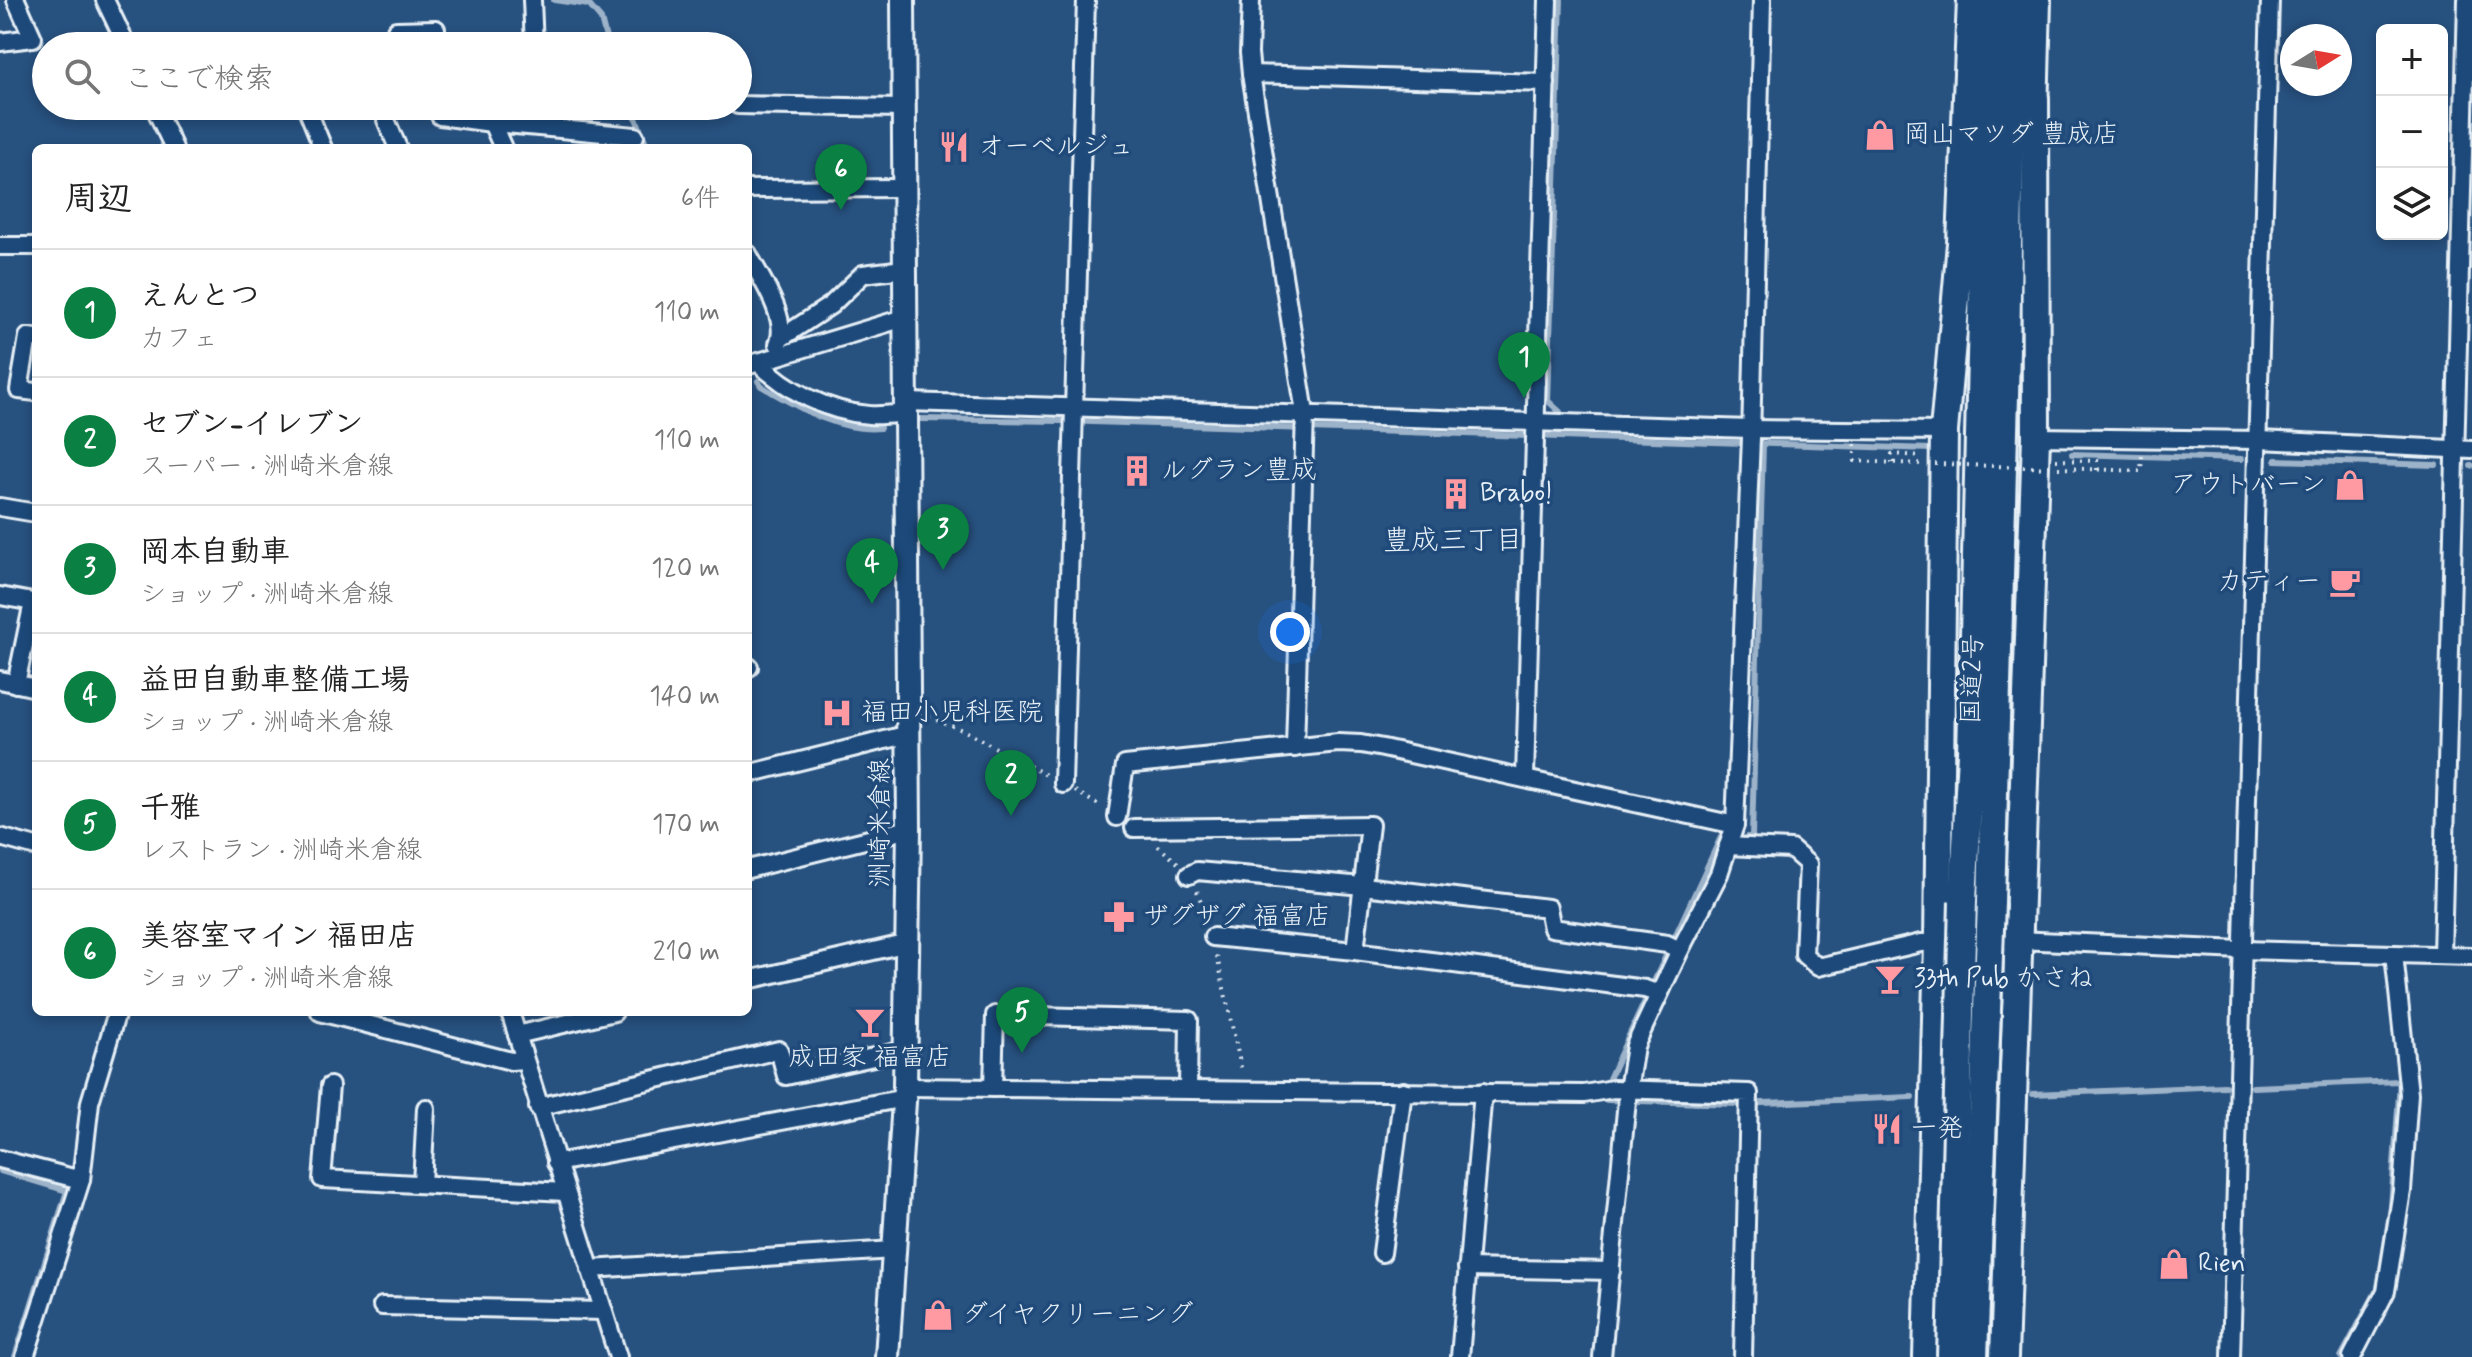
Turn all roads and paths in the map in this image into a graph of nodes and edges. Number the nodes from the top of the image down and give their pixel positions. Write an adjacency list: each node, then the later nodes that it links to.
1 (16, 0): 19 (street)
2 (105, 0): 15 (street)
3 (903, 0): 26 (main road, 洲崎米倉線)
4 (1086, 0): 54 (street)
5 (1251, 0): 22 (street)
6 (1548, 0): 23 (street)
7 (1762, 0): 59 (street)
8 (1971, 0): 42 (highway)
9 (1990, 0): 79 (highway, 国道2号)
10 (2013, 0): 52 (highway, 国道2号)
11 (2037, 0): 24 (highway)
12 (2270, 0): 60 (street)
13 (2467, 0): 62 (street)
14 (532, 2): 18 (street)
15 (120, 32)
16 (396, 32): 17 (street)
17 (436, 32)
18 (533, 32)
19 (32, 36)
20 (32, 38): 21 (street)
21 (0, 42)
22 (1251, 74): 23 (street); 55 (street)
23 (1546, 83): 56 (street)
24 (2035, 99): 52 (highway); 58 (highway)
25 (752, 105): 26 (street)
26 (902, 108): 40 (main road, 洲崎米倉線)
27 (160, 120): 36 (street)
28 (312, 120): 37 (street)
29 (386, 120): 38 (street)
30 (470, 120): 32 (street)
31 (539, 120): 33 (street)
32 (492, 123): 33 (street); 39 (street)
33 (539, 127): 35 (street)
34 (635, 136): 35 (street)
35 (601, 140)
36 (170, 144)
37 (321, 144)
38 (396, 144)
39 (501, 144)
40 (903, 188): 41 (street); 46 (main road, 洲崎米倉線)
41 (752, 189)
42 (1961, 243): 57 (highway); 79 (highway)
43 (0, 246): 44 (street)
44 (32, 246)
45 (752, 262): 49 (street)
46 (904, 269): 47 (main road, 洲崎米倉線); 49 (street)
47 (904, 318): 50 (street); 53 (main road, 洲崎米倉線)
48 (32, 338): 51 (street)
49 (781, 338): 50 (street)
50 (759, 362): 53 (street)
51 (32, 392)
52 (2005, 395): 142 (highway, 国道2号, bridge)
53 (907, 407): 54 (street); 76 (main road, 洲崎米倉線)
54 (1075, 417): 55 (street); 82 (street)
55 (1305, 423): 56 (street); 78 (street)
56 (1536, 430): 59 (street); 81 (street)
57 (1944, 431): 59 (street); 96 (highway)
58 (2036, 437): 60 (street); 94 (highway)
59 (1751, 438): 84 (street)
60 (2259, 440): 62 (street); 98 (street)
61 (1855, 450): 67 (path)
62 (2454, 450): 63 (street); 101 (street)
63 (2472, 450)
64 (1916, 455): 67 (path)
65 (2065, 460): 68 (path)
66 (2142, 462): 68 (path)
67 (1892, 463): 68 (path, bridge)
68 (2097, 470)
69 (0, 507): 70 (street)
70 (32, 512)
71 (0, 596): 72 (street)
72 (32, 601)
73 (32, 611): 74 (street)
74 (8, 682): 75 (street)
75 (32, 687)
76 (909, 709): 77 (main road, 洲崎米倉線); 82 (path)
77 (909, 734): 80 (street); 86 (main road, 洲崎米倉線)
78 (1295, 748): 81 (street); 83 (street)
79 (1971, 754): 141 (highway, 国道2号, bridge)
80 (752, 773)
81 (1525, 777): 84 (street)
82 (1063, 784): 83 (path)
83 (1117, 817)
84 (1735, 825): 89 (street)
85 (1134, 828): 91 (path); 92 (street)
86 (909, 829): 90 (street); 95 (main road, 洲崎米倉線)
87 (0, 837): 88 (street)
88 (32, 846)
89 (1728, 846): 96 (street); 97 (street)
90 (752, 868)
91 (1189, 875): 92 (street); 93 (path)
92 (1363, 886): 97 (street); 99 (street)
93 (1213, 937): 99 (street); 115 (path)
94 (2017, 940): 96 (street); 98 (street); 143 (highway)
95 (908, 943): 103 (street); 110 (main road, 洲崎米倉線)
96 (1938, 943): 140 (highway)
97 (1674, 947): 104 (street)
98 (2242, 950): 100 (street); 144 (street)
99 (1355, 951): 104 (street)
100 (2394, 954): 101 (street); 145 (street)
101 (2442, 955): 102 (street)
102 (2472, 956)
103 (752, 979)
104 (1653, 992): 119 (street)
105 (116, 1016): 124 (street)
106 (336, 1016): 111 (street)
107 (511, 1016): 109 (street)
108 (597, 1016): 109 (street)
109 (517, 1035): 111 (street)
110 (906, 1050): 117 (main road, 洲崎米倉線); 120 (street)
111 (524, 1060): 120 (street)
112 (330, 1086): 125 (street)
113 (993, 1088): 114 (street); 114 (street); 117 (street)
114 (1188, 1089): 115 (street)
115 (1248, 1090): 116 (street)
116 (1403, 1091): 118 (street); 128 (street)
117 (905, 1092): 123 (street); 127 (main road, 洲崎米倉線)
118 (1483, 1092): 119 (street); 129 (street)
119 (1628, 1097): 131 (street); 139 (street)
120 (538, 1107): 123 (street)
121 (426, 1108): 125 (street)
122 (0, 1159): 124 (street)
123 (556, 1163): 126 (street)
124 (81, 1180): 134 (street)
125 (422, 1184): 126 (street)
126 (565, 1192): 130 (street)
127 (894, 1250): 130 (street); 136 (main road, 洲崎米倉線)
128 (1382, 1253)
129 (1467, 1268): 131 (street); 137 (street)
130 (590, 1269): 133 (street)
131 (1611, 1271): 138 (street)
132 (382, 1306): 133 (street)
133 (604, 1311): 135 (street)
134 (25, 1357)
135 (618, 1357)
136 (887, 1357)
137 (1460, 1357)
138 (1602, 1357)
139 (1743, 1357)
140 (1927, 1357)
141 (1951, 1357)
142 (1974, 1357)
143 (2004, 1357)
144 (2231, 1357)
145 (2352, 1357)

